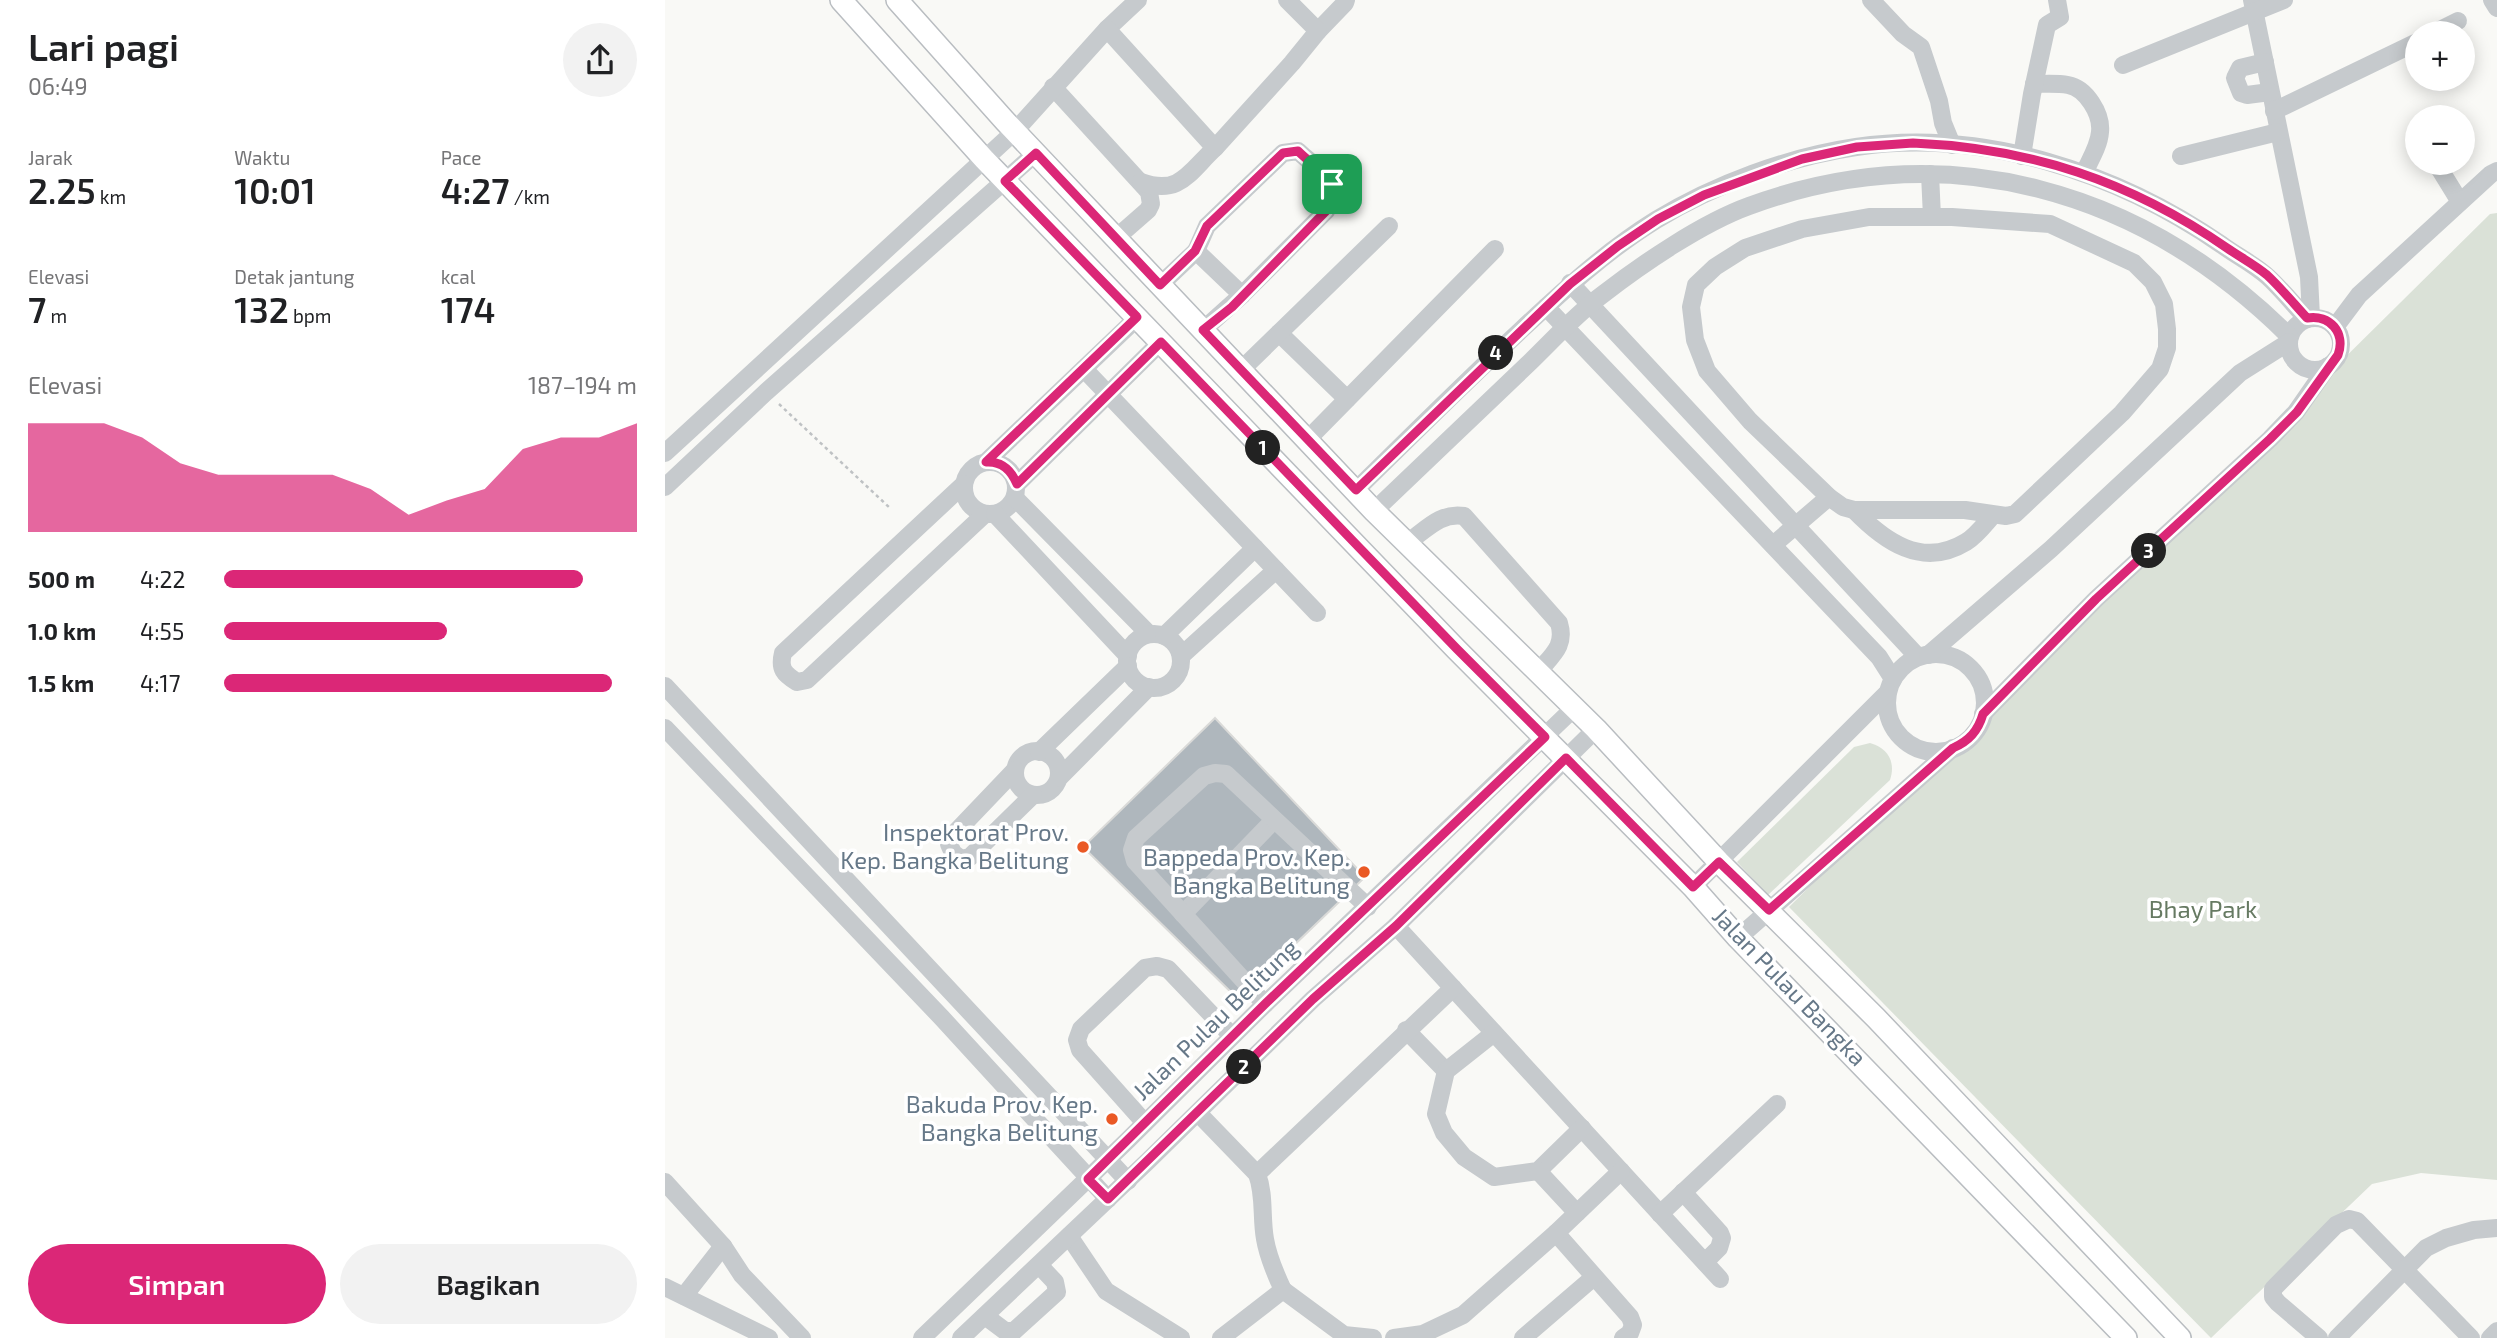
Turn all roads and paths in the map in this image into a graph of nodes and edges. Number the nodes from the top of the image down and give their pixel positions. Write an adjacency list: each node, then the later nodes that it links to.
1 (841, 0): 28 (main road, Jalan Pulau Bangka)
2 (897, 0): 21 (main road, Jalan Pulau Bangka)
3 (1138, 0): 12 (street)
4 (1287, 0): 13 (street)
5 (1346, 0): 13 (street)
6 (1871, 0): 23 (street)
7 (2057, 0): 17 (street)
8 (2284, 0): 10 (street)
9 (2492, 0): 11 (street)
10 (2253, 7): 15 (street); 16 (street)
11 (2497, 8)
12 (1107, 29): 18 (street); 24 (street)
13 (1318, 31): 24 (street)
14 (2405, 48): 20 (street)
15 (2265, 62): 19 (street); 19 (street)
16 (2123, 65)
17 (2034, 84): 26 (street); 30 (street)
18 (1053, 87): 21 (street); 34 (street)
19 (2270, 92): 20 (street)
20 (2274, 111): 22 (street)
21 (1015, 131): 25 (main road, Jalan Pulau Bangka); 28 (street)
22 (2278, 132): 27 (street); 47 (street)
23 (1952, 145): 26 (street); 41 (street)
24 (1215, 148): 34 (street)
25 (1036, 153): 33 (street); 38 (main road, Jalan Pulau Bangka)
26 (2022, 156): 30 (street)
27 (2181, 156)
28 (984, 159): 33 (main road, Jalan Pulau Bangka); 61 (street)
29 (2497, 171): 35 (street)
30 (2084, 173): 47 (street)
31 (1930, 174): 36 (street); 44 (street); 52 (street)
32 (2443, 175): 35 (street)
33 (1005, 181): 46 (main road, Jalan Pulau Bangka); 57 (street)
34 (1141, 182): 38 (street)
35 (2460, 202): 48 (street)
36 (1932, 217): 67 (street); 72 (street)
37 (1389, 226): 51 (street)
38 (1116, 238): 42 (main road, Jalan Pulau Bangka)
39 (1495, 249): 59 (street)
40 (1195, 251): 42 (street); 43 (street); 43 (street)
41 (1570, 284): 44 (street); 45 (street)
42 (1160, 285): 50 (main road, Jalan Pulau Bangka)
43 (1242, 295): 50 (street)
44 (1590, 306): 49 (street); 73 (street)
45 (1546, 307): 49 (street); 65 (street)
46 (1137, 317): 53 (main road, Jalan Pulau Bangka); 55 (street)
47 (2309, 318): 48 (street); 52 (street)
48 (2335, 327): 54 (street)
49 (1566, 328): 70 (street); 75 (street)
50 (1203, 330): 56 (main road, Jalan Pulau Bangka)
51 (1279, 333): 56 (street); 59 (street)
52 (2289, 339): 54 (street); 81 (street)
53 (1161, 342): 58 (street); 91 (main road, Jalan Pulau Bangka)
54 (2328, 366): 88 (street)
55 (1083, 369): 58 (street); 62 (street)
56 (1241, 370): 60 (main road, Jalan Pulau Bangka)
57 (766, 392): 64 (street); 68 (path)
58 (1108, 394): 66 (street); 76 (street)
59 (1347, 399): 60 (street)
60 (1307, 440): 65 (main road, Jalan Pulau Bangka)
61 (665, 453)
62 (986, 462): 63 (street); 66 (street)
63 (964, 484): 71 (street); 71 (street)
64 (665, 487)
65 (1356, 490): 70 (main road, Jalan Pulau Bangka)
66 (1016, 491): 71 (street); 79 (street)
67 (1829, 497): 69 (street); 73 (street)
68 (891, 509)
69 (1854, 510): 72 (street); 72 (street)
70 (1374, 511): 74 (main road, Jalan Pulau Bangka)
71 (990, 514): 82 (street)
72 (1993, 515)
73 (1795, 526): 75 (street); 81 (street)
74 (1407, 543): 83 (main road, Jalan Pulau Bangka); 83 (street)
75 (1773, 545): 85 (street)
76 (1255, 548): 77 (street); 79 (street)
77 (1276, 570): 78 (street); 80 (street)
78 (1317, 613)
79 (1157, 635): 80 (street); 82 (street)
80 (1181, 656): 86 (street)
81 (1923, 656): 85 (street); 88 (street)
82 (1128, 661): 86 (street); 93 (street)
83 (1538, 672): 87 (main road, Jalan Pulau Bangka)
84 (665, 686): 116 (street)
85 (1891, 686): 92 (street); 99 (street)
86 (1149, 687): 96 (street)
87 (1574, 708): 90 (main road, Jalan Pulau Bangka); 91 (street, Jalan Pulau Belitung)
88 (1983, 714): 92 (street)
89 (665, 728): 120 (street)
90 (1596, 729): 94 (street); 99 (main road, Jalan Pulau Bangka)
91 (1545, 737): 94 (main road, Jalan Pulau Bangka); 101 (street, Jalan Pulau Belitung)
92 (1953, 748): 102 (street)
93 (1039, 752): 95 (street); 96 (street)
94 (1566, 758): 100 (main road, Jalan Pulau Bangka); 104 (street)
95 (1015, 770): 97 (street); 97 (street)
96 (1059, 778): 97 (street)
97 (1033, 795)
98 (1274, 820): 101 (street); 103 (street); 103 (street)
99 (1719, 862): 100 (street); 102 (main road, Jalan Pulau Bangka)
100 (1693, 887): 105 (main road, Jalan Pulau Bangka)
101 (1368, 907): 107 (street, Jalan Pulau Belitung)
102 (1769, 910): 105 (street); 153 (main road, Jalan Pulau Bangka)
103 (1183, 914): 107 (street)
104 (1396, 926): 106 (street); 113 (street)
105 (1738, 938): 152 (main road, Jalan Pulau Bangka)
106 (1453, 988): 108 (street); 109 (street)
107 (1265, 1004): 110 (street, Jalan Pulau Belitung)
108 (1406, 1030): 111 (street); 119 (street)
109 (1494, 1033): 111 (street); 115 (street)
110 (1233, 1035): 114 (street, Jalan Pulau Belitung); 114 (street)
111 (1446, 1072): 117 (street)
112 (1777, 1104): 123 (street)
113 (1198, 1113): 119 (street); 121 (street)
114 (1145, 1123): 116 (street, Jalan Pulau Belitung)
115 (1582, 1128): 117 (street); 118 (street)
116 (1108, 1160): 120 (street, Jalan Pulau Belitung); 121 (street)
117 (1538, 1171): 125 (street)
118 (1621, 1171): 125 (street); 126 (street)
119 (1257, 1174): 137 (street)
120 (1088, 1179): 124 (street); 144 (street, Jalan Pulau Belitung)
121 (1128, 1181): 124 (street)
122 (665, 1182): 130 (street)
123 (1683, 1192): 126 (street); 131 (street)
124 (1108, 1199): 129 (street)
125 (1577, 1213): 128 (street)
126 (1660, 1214): 131 (street)
127 (2497, 1228): 133 (street)
128 (1556, 1233): 134 (street); 149 (street)
129 (1069, 1236): 132 (street); 146 (street)
130 (723, 1246): 138 (street); 143 (street)
131 (1705, 1262): 135 (street)
132 (1039, 1265): 139 (street); 139 (street)
133 (2404, 1270): 154 (street); 155 (street); 156 (street)
134 (1594, 1278): 150 (street); 151 (street)
135 (1720, 1279)
136 (665, 1287): 138 (street)
137 (1283, 1290): 141 (street); 147 (street)
138 (684, 1296): 142 (street)
139 (985, 1316): 145 (street)
140 (2497, 1331): 157 (street)
141 (1344, 1337): 148 (street)
142 (769, 1338)
143 (802, 1338)
144 (922, 1338)
145 (961, 1338)
146 (1181, 1338)
147 (1221, 1338)
148 (1373, 1338)
149 (1394, 1338)
150 (1523, 1338)
151 (1623, 1338)
152 (2126, 1338)
153 (2180, 1338)
154 (2319, 1338)
155 (2337, 1338)
156 (2471, 1338)
157 (2490, 1338)

